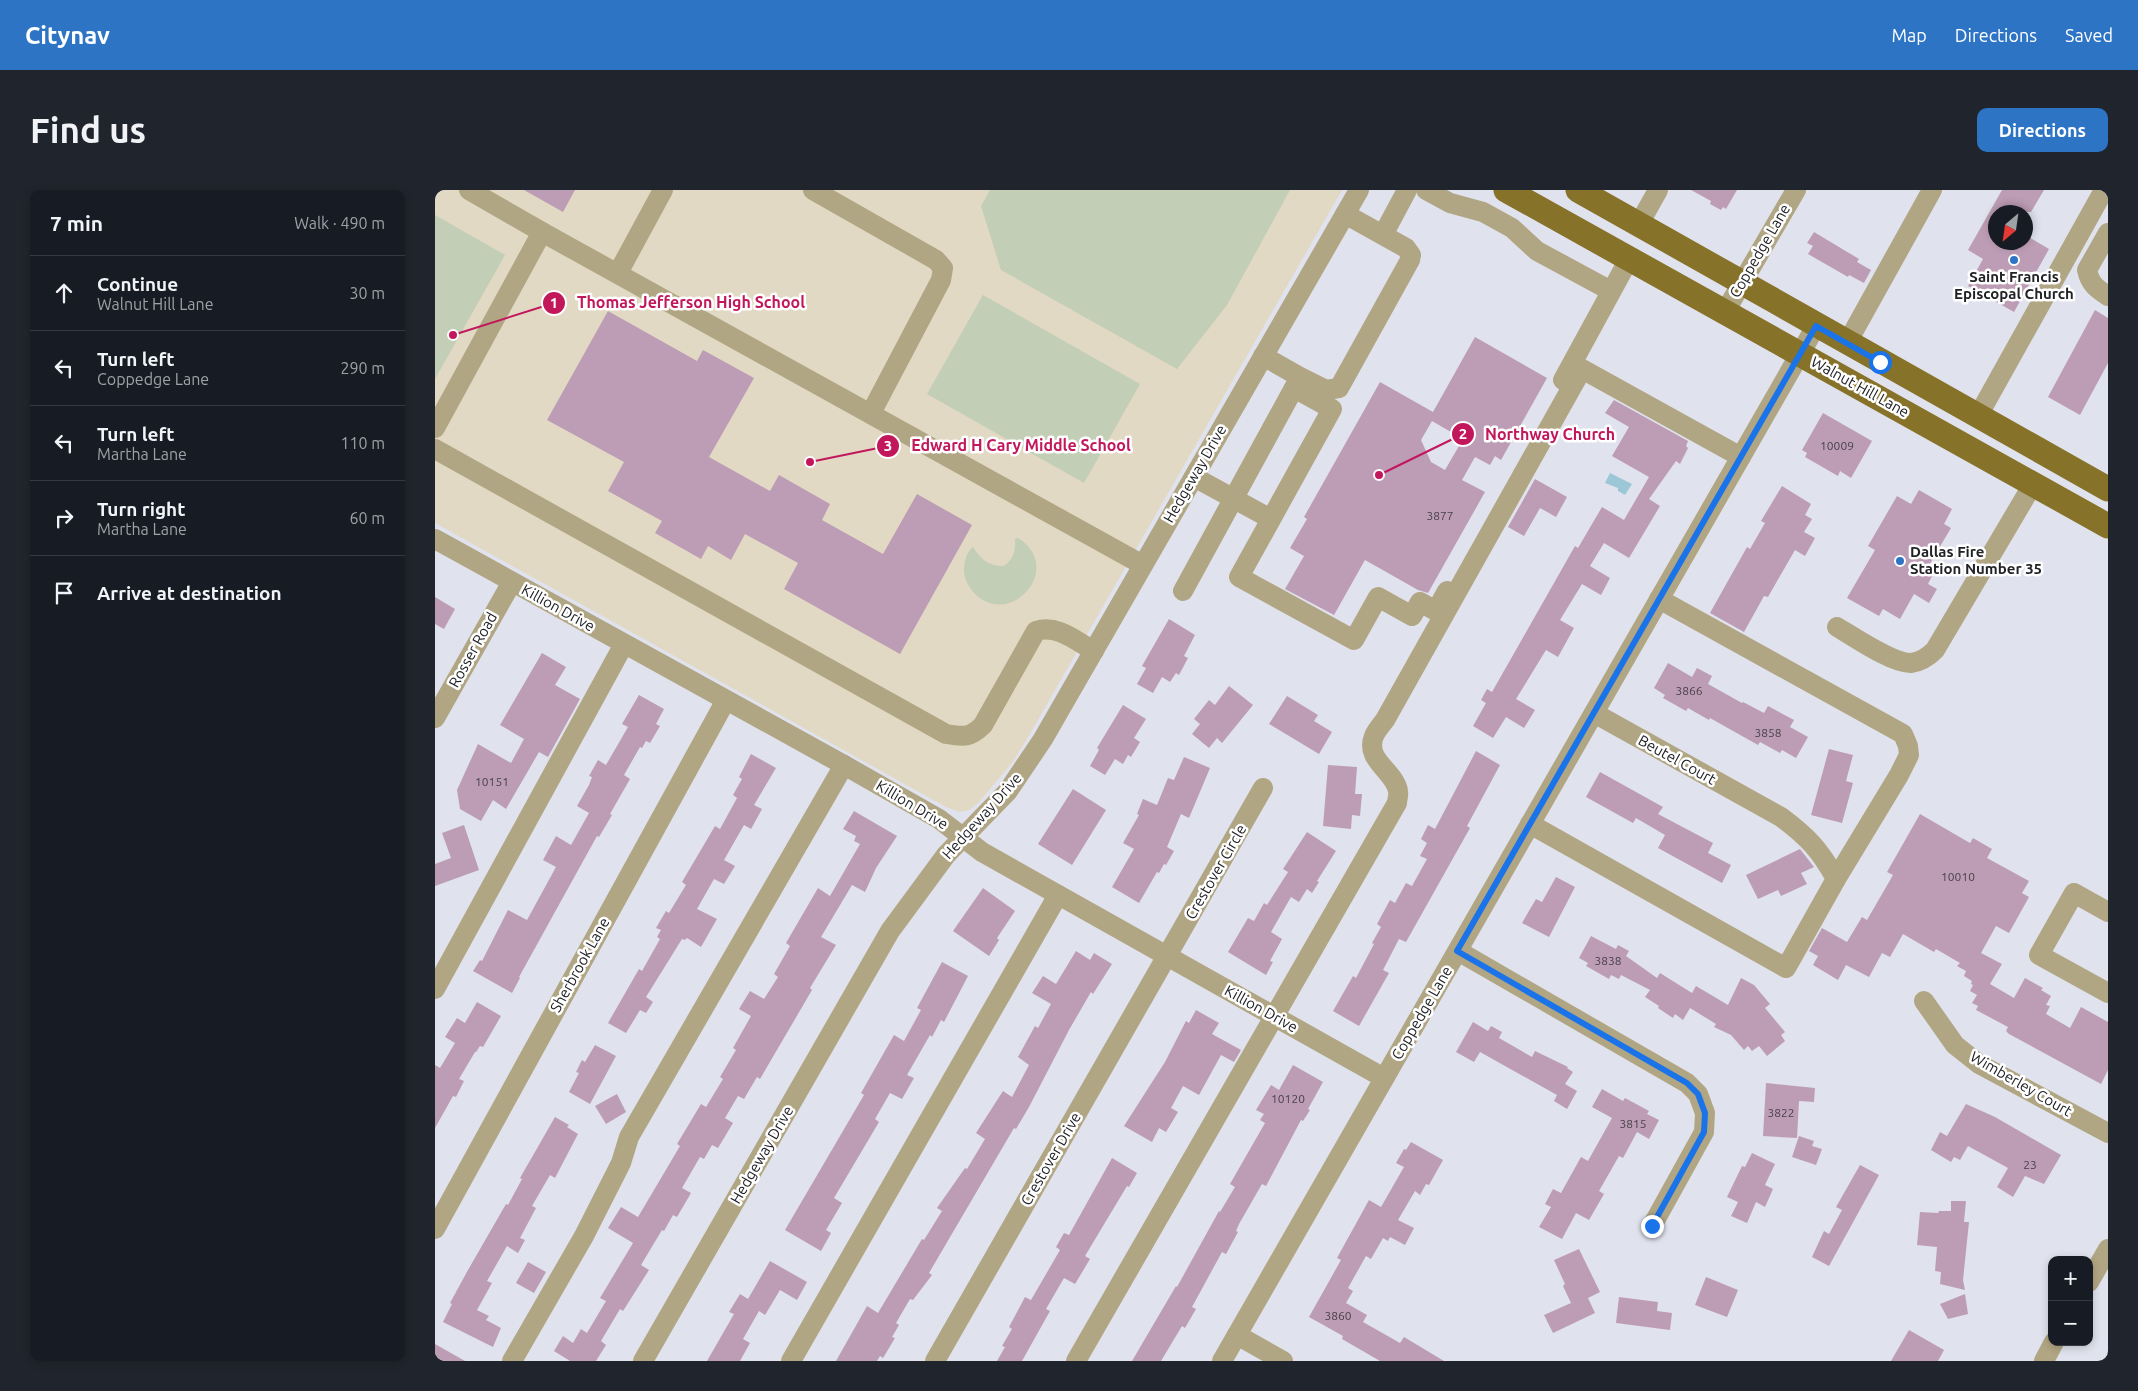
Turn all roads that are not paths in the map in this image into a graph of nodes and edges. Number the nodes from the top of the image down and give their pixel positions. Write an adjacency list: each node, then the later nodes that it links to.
1 (469, 190): 15 (street)
2 (663, 190): 19 (street)
3 (813, 190): 29 (street)
4 (1359, 190): 13 (street, Hedgeway Drive)
5 (1407, 190): 17 (street)
6 (1426, 190): 21 (street)
7 (1578, 190): 14 (main road)
8 (1658, 190): 14 (street)
9 (1795, 190): 20 (street, Coppedge Lane)
10 (1932, 190): 25 (street)
11 (2104, 190): 30 (street)
12 (1510, 191): 18 (main road, Walnut Hill Lane)
13 (1345, 214): 17 (street); 27 (street, Hedgeway Drive)
14 (1643, 226): 18 (main road); 20 (main road)
15 (543, 232): 19 (street); 31 (street)
16 (2108, 233): 22 (street)
17 (1383, 235): 28 (street)
18 (1629, 259): 21 (street); 23 (main road, Walnut Hill Lane)
19 (618, 273): 29 (street)
20 (1742, 283): 23 (street, Coppedge Lane); 24 (main road)
21 (1611, 291): 40 (street)
22 (2108, 296)
23 (1725, 312): 26 (main road, Walnut Hill Lane)
24 (1816, 326): 25 (main road); 26 (street, Coppedge Lane)
25 (1847, 343): 30 (main road)
26 (1800, 354): 32 (main road, Walnut Hill Lane); 35 (street, Coppedge Lane)
27 (1263, 356): 28 (street); 36 (street, Hedgeway Drive)
28 (1297, 382): 39 (street); 40 (street)
29 (871, 413): 43 (street)
30 (1973, 413): 32 (main road); 34 (main road)
31 (435, 428)
32 (1953, 440): 37 (main road, Walnut Hill Lane)
33 (435, 449): 49 (street)
34 (2048, 455): 37 (main road); 38 (main road)
35 (1741, 457): 46 (street, Coppedge Lane); 65 (street)
36 (1194, 477): 39 (street); 43 (street, Hedgeway Drive)
37 (2033, 484): 41 (main road, Walnut Hill Lane); 47 (street)
38 (2108, 489)
39 (1233, 499): 40 (street); 45 (street)
40 (1271, 519)
41 (2108, 526)
42 (435, 539): 44 (street, Killion Drive)
43 (1143, 565): 49 (street, Hedgeway Drive)
44 (512, 582): 48 (street, Killion Drive); 51 (street, Rosser Road)
45 (1183, 591)
46 (1659, 599): 52 (street, Coppedge Lane); 57 (street)
47 (1837, 627)
48 (624, 644): 50 (street, Killion Drive); 62 (street)
49 (1094, 650): 56 (street, Hedgeway Drive)
50 (725, 700): 53 (street, Killion Drive); 69 (street, Sherbrook Lane)
51 (437, 709)
52 (1594, 713): 55 (street, Coppedge Lane); 57 (street, Beutel Court)
53 (844, 765): 56 (street, Killion Drive); 74 (street)
54 (1263, 788): 61 (street, Crestover Circle)
55 (1530, 824): 57 (street); 60 (street, Coppedge Lane)
56 (963, 838): 58 (street, Killion Drive); 75 (street, Hedgeway Drive)
57 (1836, 879)
58 (1058, 895): 61 (street, Killion Drive); 76 (street)
59 (2108, 912): 63 (street)
60 (1457, 951): 66 (street, Coppedge Lane); 68 (street)
61 (1168, 957): 65 (street, Killion Drive); 77 (street, Crestover Drive)
62 (435, 989)
63 (2108, 993)
64 (1924, 1002): 67 (street, Wimberley Court)
65 (1274, 1016): 66 (street, Killion Drive); 78 (street)
66 (1384, 1078): 72 (street, Coppedge Lane)
67 (2108, 1133)
68 (1652, 1226)
69 (435, 1229)
70 (2108, 1249): 71 (street)
71 (2093, 1275)
72 (1237, 1335): 79 (street, Coppedge Lane); 80 (street)
73 (2052, 1346): 81 (street)
74 (512, 1361)
75 (643, 1361)
76 (791, 1361)
77 (935, 1361)
78 (1075, 1361)
79 (1222, 1361)
80 (1283, 1361)
81 (2044, 1361)

